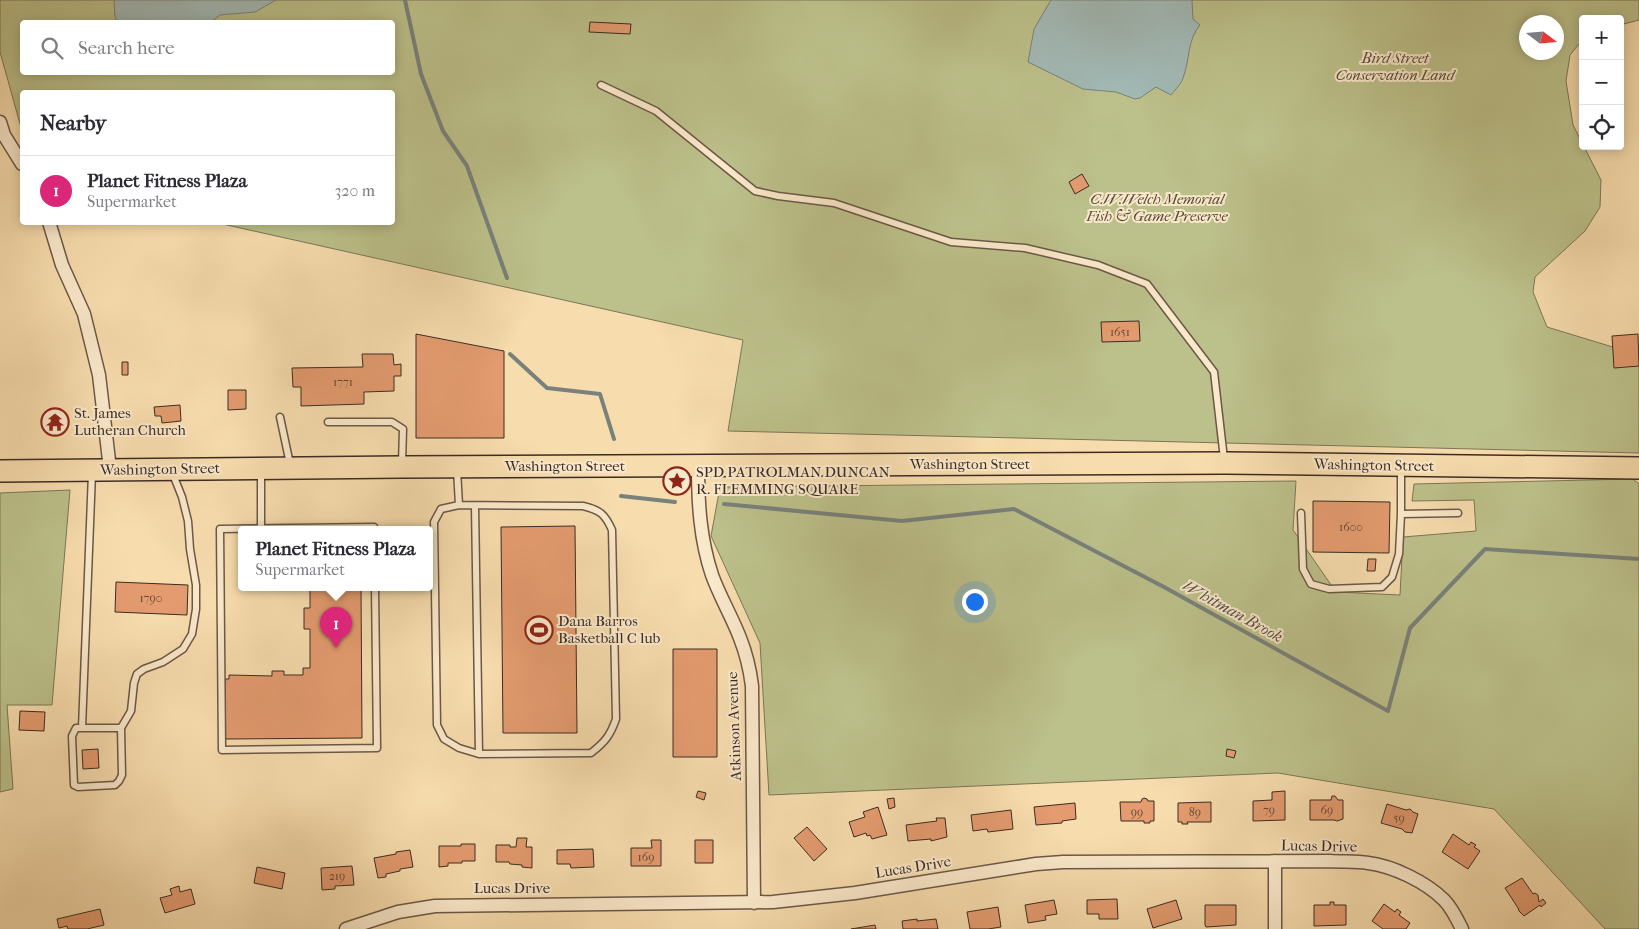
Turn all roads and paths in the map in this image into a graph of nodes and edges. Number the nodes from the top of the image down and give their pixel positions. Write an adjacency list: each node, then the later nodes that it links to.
1 (601, 85): 8 (lane)
2 (0, 122): 3 (street)
3 (2, 135): 4 (street)
4 (20, 161)
5 (50, 225): 17 (street)
6 (280, 418): 14 (lane)
7 (328, 422): 12 (lane)
8 (1225, 463): 9 (main road, Washington Street); 11 (main road, Washington Street)
9 (1401, 465): 15 (main road, Washington Street); 23 (lane)
10 (457, 466): 11 (main road, Washington Street); 12 (main road, Washington Street); 19 (lane)
11 (698, 466): 31 (street, Atkinson Avenue)
12 (402, 467): 14 (main road, Washington Street)
13 (261, 468): 14 (main road, Washington Street); 16 (main road, Washington Street); 24 (lane)
14 (291, 468)
15 (1639, 468)
16 (170, 469): 17 (main road, Washington Street); 28 (lane)
17 (101, 470): 18 (main road, Washington Street); 27 (lane)
18 (0, 471)
19 (459, 505): 20 (lane); 29 (lane)
20 (475, 506): 29 (lane); 29 (lane)
21 (1458, 513): 23 (lane)
22 (1301, 514): 23 (lane)
23 (1401, 514)
24 (261, 526)
25 (238, 529): 26 (lane)
26 (375, 591)
27 (82, 728): 28 (lane); 28 (lane)
28 (121, 728)
29 (479, 754)
30 (1275, 861): 31 (street, Lucas Drive); 33 (street); 34 (street, Lucas Drive)
31 (754, 903): 32 (street, Lucas Drive)
32 (346, 929)
33 (1275, 929)
34 (1462, 929)

